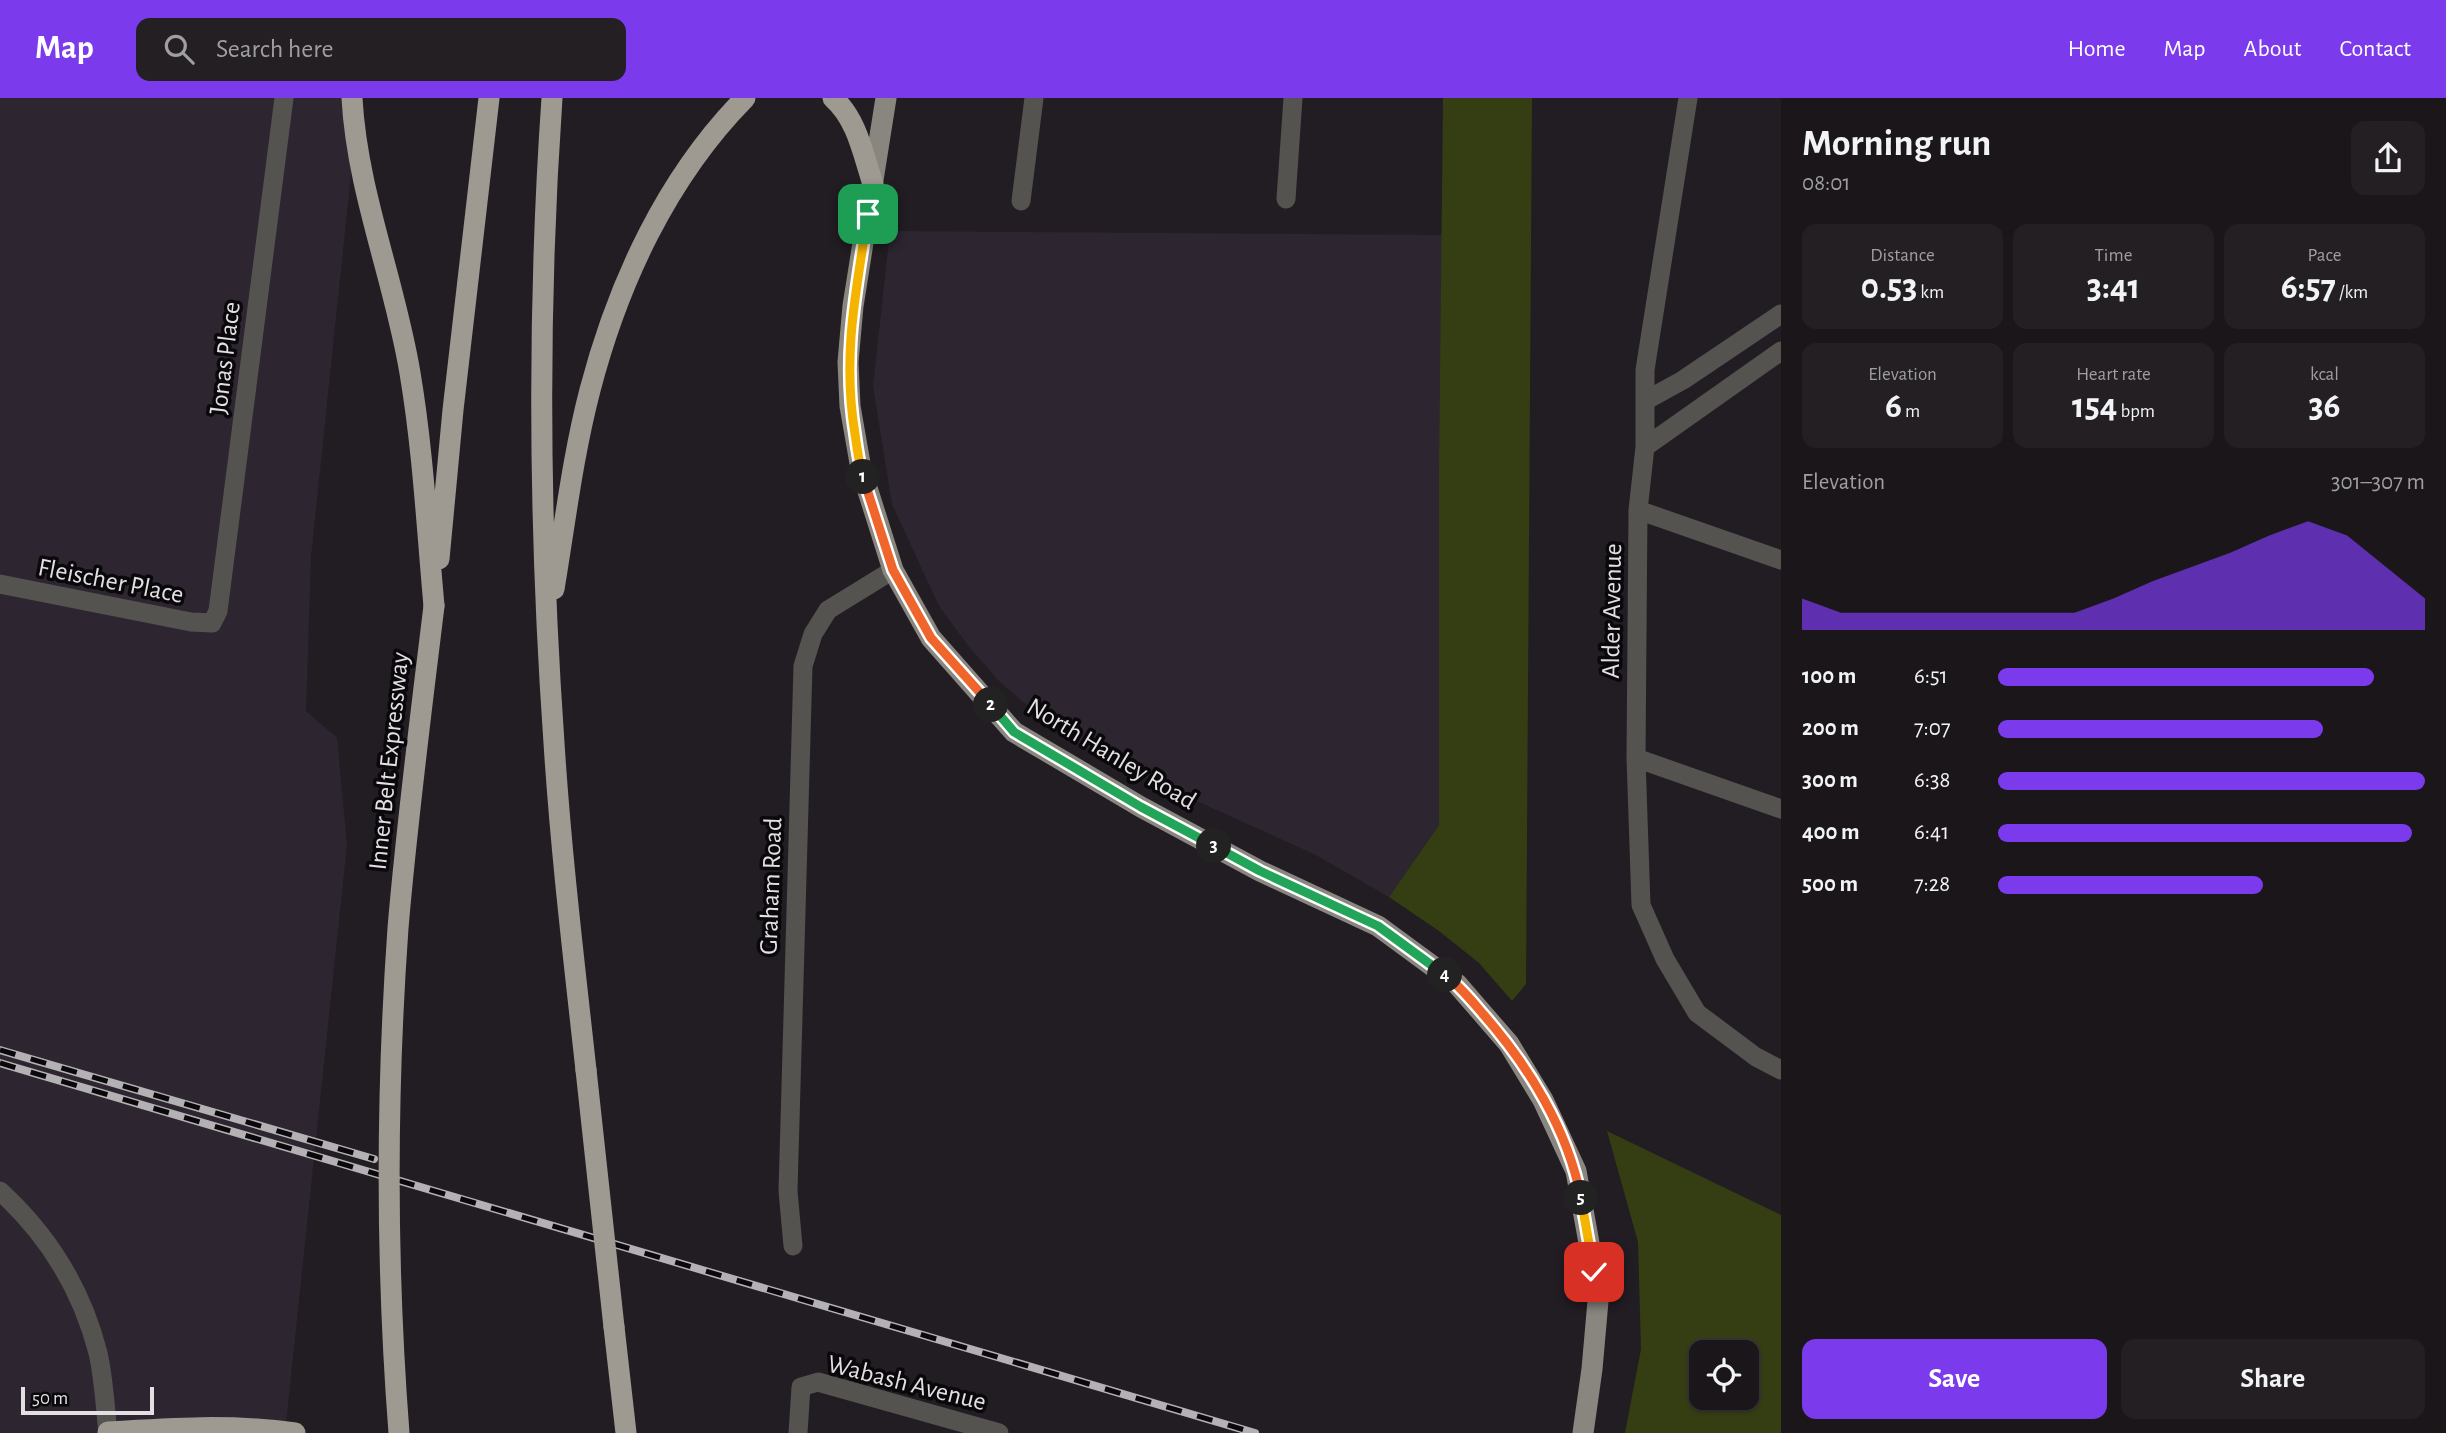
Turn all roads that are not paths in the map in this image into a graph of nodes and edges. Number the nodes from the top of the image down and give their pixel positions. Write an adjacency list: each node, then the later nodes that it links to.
1 (284, 98): 23 (street, Jonas Place)
2 (352, 98): 22 (highway)
3 (489, 98): 22 (highway, Inner Belt Expressway)
4 (552, 98): 24 (highway)
5 (745, 98): 24 (highway)
6 (833, 98): 11 (highway)
7 (886, 98): 11 (main road, North Hanley Road)
8 (1034, 98): 13 (street)
9 (1293, 98): 12 (street)
10 (1688, 98): 16 (street, Alder Avenue)
11 (873, 184): 20 (main road, North Hanley Road)
12 (1286, 199)
13 (1021, 201)
14 (1781, 314): 16 (street)
15 (1781, 351): 17 (street)
16 (1645, 401): 17 (street, Alder Avenue)
17 (1645, 447): 18 (street, Alder Avenue)
18 (1638, 510): 19 (street); 25 (street, Alder Avenue)
19 (1781, 560)
20 (893, 570): 29 (street, Graham Road); 36 (main road, North Hanley Road)
21 (0, 584): 23 (street, Fleischer Place)
22 (434, 606): 32 (highway, Inner Belt Expressway, bridge)
23 (212, 623)
24 (547, 632): 33 (highway, bridge)
25 (1636, 758): 26 (street); 27 (street, Alder Avenue)
26 (1781, 809)
27 (1781, 1070)
28 (0, 1191): 30 (street)
29 (793, 1245)
30 (109, 1433): 31 (highway)
31 (295, 1433)
32 (399, 1433)
33 (626, 1433)
34 (798, 1433): 35 (street, Wabash Avenue)
35 (999, 1433)
36 (1583, 1433)

